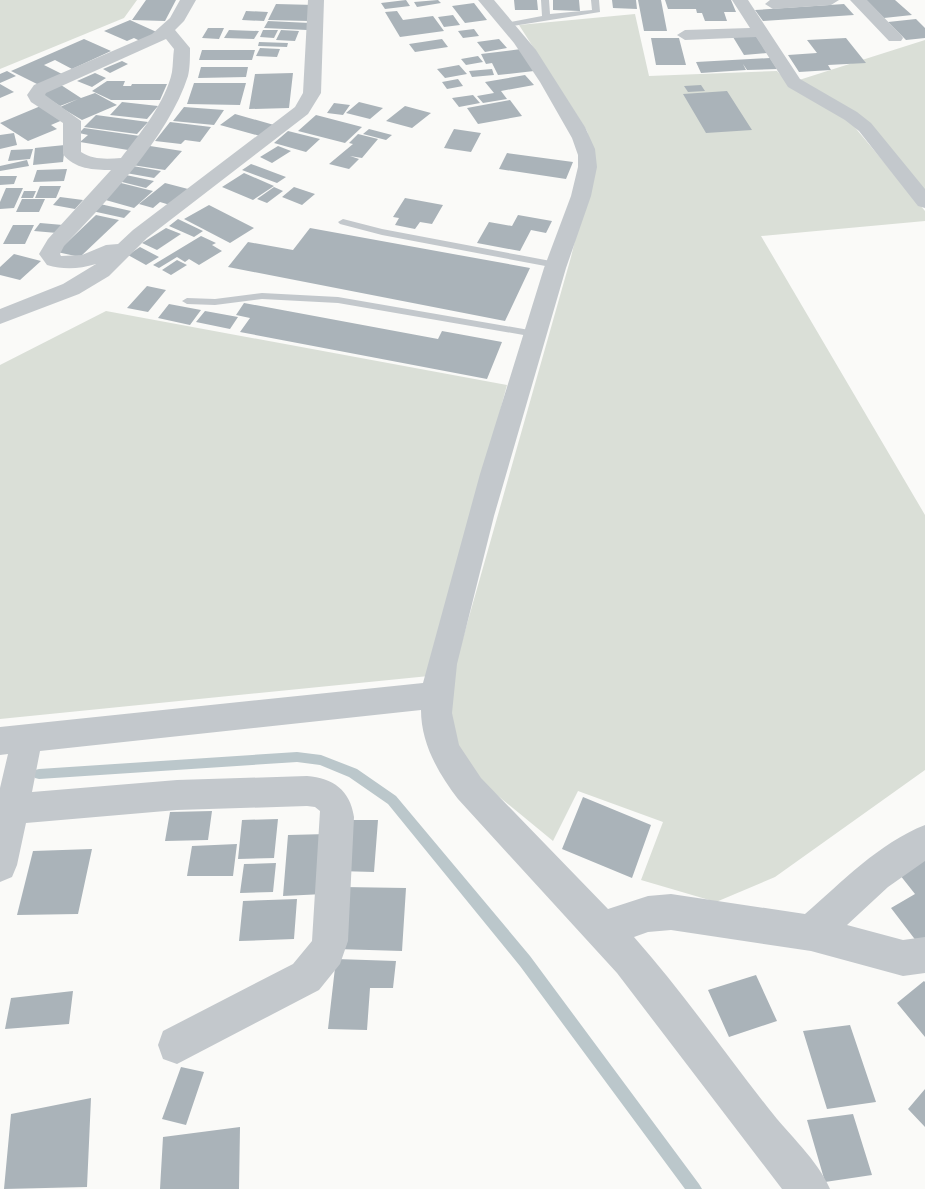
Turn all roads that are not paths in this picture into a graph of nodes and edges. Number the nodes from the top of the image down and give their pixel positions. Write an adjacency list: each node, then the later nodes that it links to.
1 (188, 0): 12 (street)
2 (316, 0): 19 (street)
3 (486, 0): 11 (street)
4 (544, 0): 10 (lane)
5 (595, 0): 10 (lane)
6 (741, 0): 13 (street)
7 (831, 0): 9 (street)
8 (858, 0): 15 (street)
9 (773, 4)
10 (546, 17): 11 (lane)
11 (509, 25): 20 (street)
12 (168, 31): 16 (street); 16 (street)
13 (761, 32): 14 (street); 17 (street)
14 (685, 35)
15 (895, 38)
16 (126, 163): 19 (street)
17 (925, 202)
18 (343, 222): 20 (lane)
19 (140, 234): 22 (street)
20 (556, 265): 23 (street)
21 (186, 301): 23 (lane)
22 (0, 317)
23 (536, 334): 24 (street)
24 (436, 695): 25 (street); 29 (street)
25 (14, 740): 26 (street)
26 (12, 809): 28 (street); 32 (street)
27 (925, 841): 30 (street)
28 (0, 865)
29 (602, 929): 30 (street); 33 (street)
30 (811, 933): 31 (street)
31 (925, 955)
32 (177, 1045)
33 (808, 1189)

